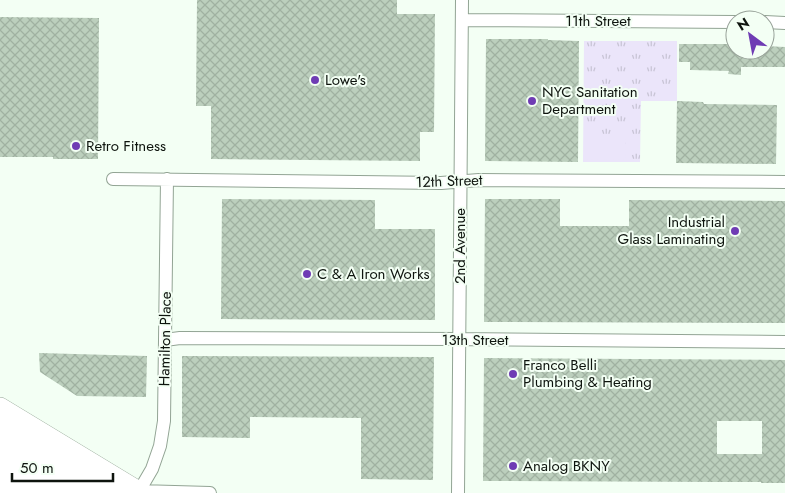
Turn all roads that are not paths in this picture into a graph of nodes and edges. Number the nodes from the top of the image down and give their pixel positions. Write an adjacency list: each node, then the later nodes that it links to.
1 (462, 0): 2 (street, 2nd Avenue)
2 (462, 20): 3 (street, 11th Street); 6 (street, 2nd Avenue)
3 (725, 22)
4 (113, 179): 5 (street, 12th Street)
5 (167, 179): 6 (street, 12th Street); 9 (street, Hamilton Place)
6 (460, 181): 7 (street, 12th Street); 8 (street, 2nd Avenue)
7 (785, 182)
8 (459, 339): 9 (street, 13th Street); 10 (street, 13th Street); 24 (street, 2nd Avenue)
9 (165, 340): 17 (street, Hamilton Place)
10 (785, 342)
11 (0, 407): 17 (main road)
12 (0, 422): 22 (highway)
13 (0, 445): 21 (highway)
14 (0, 459): 20 (main road)
15 (0, 472): 19 (highway)
16 (0, 486): 18 (main road)
17 (140, 492): 23 (street)
18 (11, 493)
19 (33, 493)
20 (53, 493)
21 (79, 493)
22 (114, 493)
23 (210, 493)
24 (458, 493)

